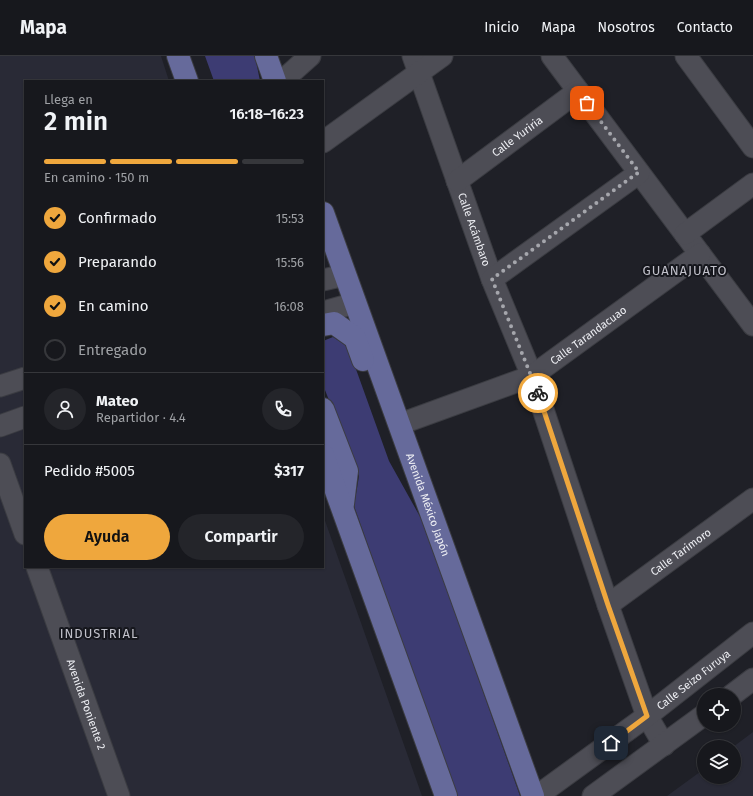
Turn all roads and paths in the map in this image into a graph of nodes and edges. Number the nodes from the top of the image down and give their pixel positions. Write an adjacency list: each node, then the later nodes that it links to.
1 (178, 56): 9 (main road)
2 (192, 56): 10 (main road)
3 (266, 56): 11 (main road); 12 (main road)
4 (310, 56): 13 (street)
5 (442, 56): 8 (street)
6 (552, 56): 14 (street)
7 (686, 56): 16 (street)
8 (416, 64): 15 (street); 18 (street, Calle Acámbaro)
9 (187, 80)
10 (201, 80)
11 (270, 80)
12 (275, 80)
13 (283, 80)
14 (578, 91): 17 (street); 18 (street, Calle Yuriria)
15 (324, 141)
16 (753, 147)
17 (639, 172): 21 (street); 24 (street)
18 (457, 181): 24 (street, Calle Acámbaro)
19 (753, 184): 21 (street)
20 (324, 216): 23 (main road, Avenida México Japón)
21 (685, 234): 22 (street)
22 (700, 254): 29 (street); 30 (street, Calle Tarandacuao)
23 (345, 275): 25 (street); 26 (main road, Avenida México Japón)
24 (492, 279): 30 (street, Calle Acámbaro)
25 (324, 280)
26 (355, 303): 27 (street); 35 (main road, Avenida México Japón)
27 (324, 312)
28 (324, 325): 39 (main road)
29 (753, 325)
30 (532, 376): 35 (street, Calle Tarandacuao); 44 (street, Calle Acámbaro)
31 (24, 378): 32 (street)
32 (0, 386)
33 (324, 412): 41 (main road)
34 (24, 417): 36 (street)
35 (400, 424): 39 (main road, Avenida México Japón)
36 (0, 426)
37 (324, 458): 41 (main road)
38 (0, 464): 42 (street)
39 (426, 499): 53 (main road, Avenida México Japón)
40 (753, 499): 44 (street, Calle Tarimoro)
41 (342, 508): 52 (main road)
42 (24, 531)
43 (37, 568): 51 (street, Avenida Poniente 2)
44 (608, 605): 48 (street, Calle Acámbaro)
45 (753, 633): 48 (street, Calle Seizo Furuya)
46 (753, 679): 47 (street)
47 (741, 688)
48 (647, 716): 50 (street, Calle Acámbaro); 54 (street, Calle Seizo Furuya)
49 (697, 720): 50 (street)
50 (664, 744): 55 (street)
51 (119, 796)
52 (446, 796)
53 (533, 796)
54 (537, 796)
55 (593, 796)

